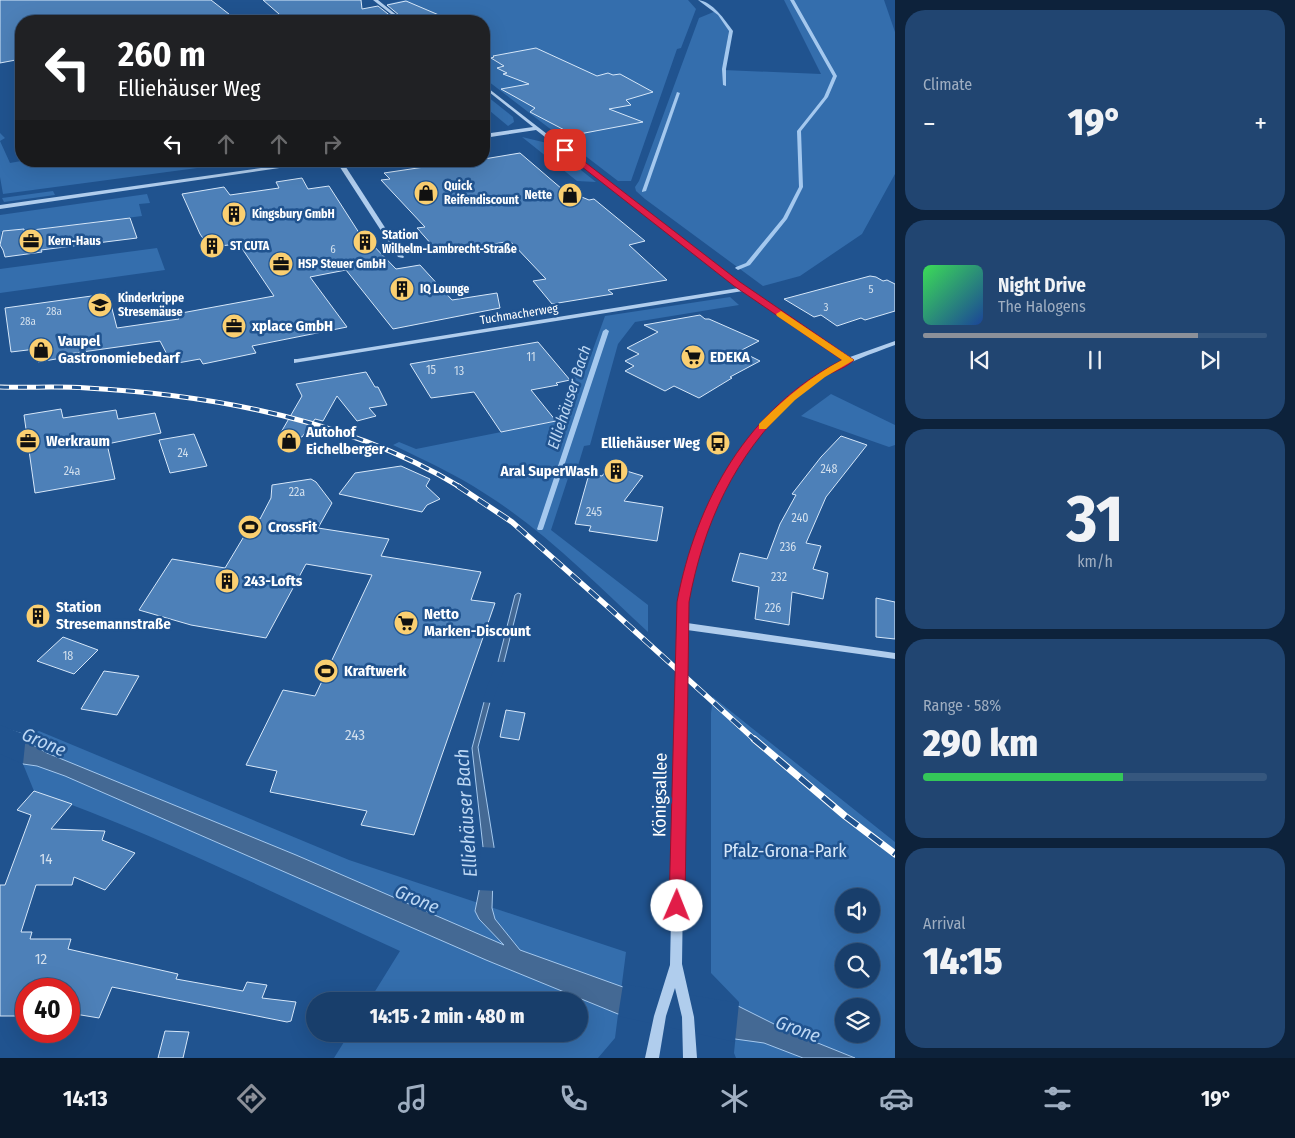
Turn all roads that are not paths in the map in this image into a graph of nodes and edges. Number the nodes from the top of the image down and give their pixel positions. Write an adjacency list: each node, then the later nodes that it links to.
1 (375, 0): 2 (street)
2 (394, 15)
3 (490, 91): 4 (street)
4 (536, 128): 5 (street); 10 (street)
5 (490, 135)
6 (282, 167): 8 (street)
7 (343, 167): 9 (street)
8 (0, 207)
9 (401, 257)
10 (745, 289): 12 (street); 13 (street, Tuchmacherweg)
11 (895, 344): 12 (street, Königsallee)
12 (849, 360): 14 (street, Königsallee)
13 (297, 361)
14 (683, 626): 15 (street); 16 (street, Königsallee)
15 (895, 656)
16 (676, 964): 17 (street, Königsallee); 18 (street, Königsallee)
17 (690, 1053)
18 (652, 1058)

